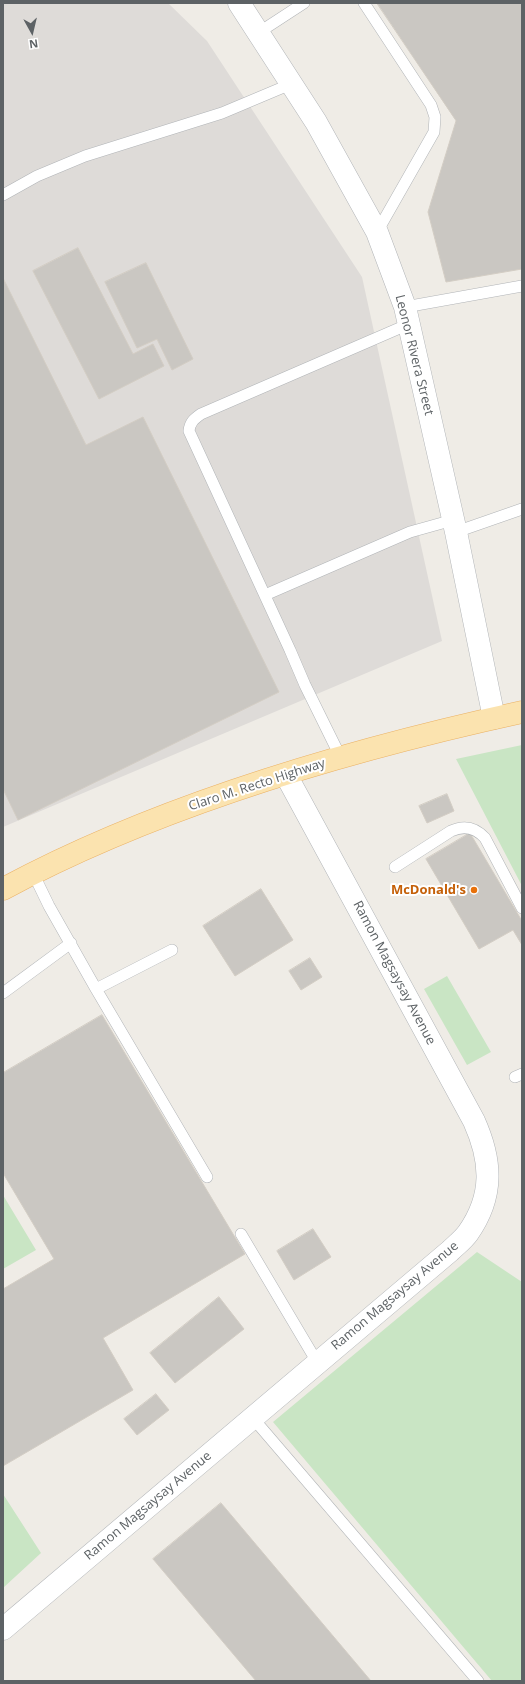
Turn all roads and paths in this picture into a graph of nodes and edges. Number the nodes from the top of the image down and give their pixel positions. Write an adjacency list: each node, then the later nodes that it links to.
1 (239, 3): 4 (street, Leonor Rivera Street)
2 (304, 3): 4 (lane)
3 (364, 3): 7 (lane)
4 (258, 33): 5 (street, Leonor Rivera Street)
5 (291, 84): 6 (lane); 7 (street, Leonor Rivera Street)
6 (3, 195)
7 (377, 232): 9 (street, Leonor Rivera Street)
8 (522, 286): 9 (lane)
9 (407, 316): 11 (street, Leonor Rivera Street); 12 (lane)
10 (522, 509): 11 (lane)
11 (454, 526): 12 (lane); 14 (street, Leonor Rivera Street)
12 (265, 595): 15 (lane)
13 (522, 712): 14 (main road, Claro M. Recto Highway)
14 (494, 718): 15 (main road, Claro M. Recto Highway)
15 (341, 758): 16 (main road, Claro M. Recto Highway)
16 (286, 774): 18 (main road, Claro M. Recto Highway); 27 (street, Ramon Magsaysay Avenue)
17 (395, 867): 20 (lane)
18 (32, 873): 19 (main road, Claro M. Recto Highway); 21 (lane)
19 (3, 889)
20 (522, 908)
21 (71, 943): 23 (lane); 24 (lane)
22 (172, 950): 23 (lane)
23 (96, 989): 25 (lane)
24 (3, 993)
25 (207, 1177)
26 (241, 1234): 27 (lane)
27 (317, 1362): 28 (street, Ramon Magsaysay Avenue)
28 (252, 1417): 29 (street, Ramon Magsaysay Avenue); 30 (lane)
29 (3, 1629)
30 (478, 1681)

